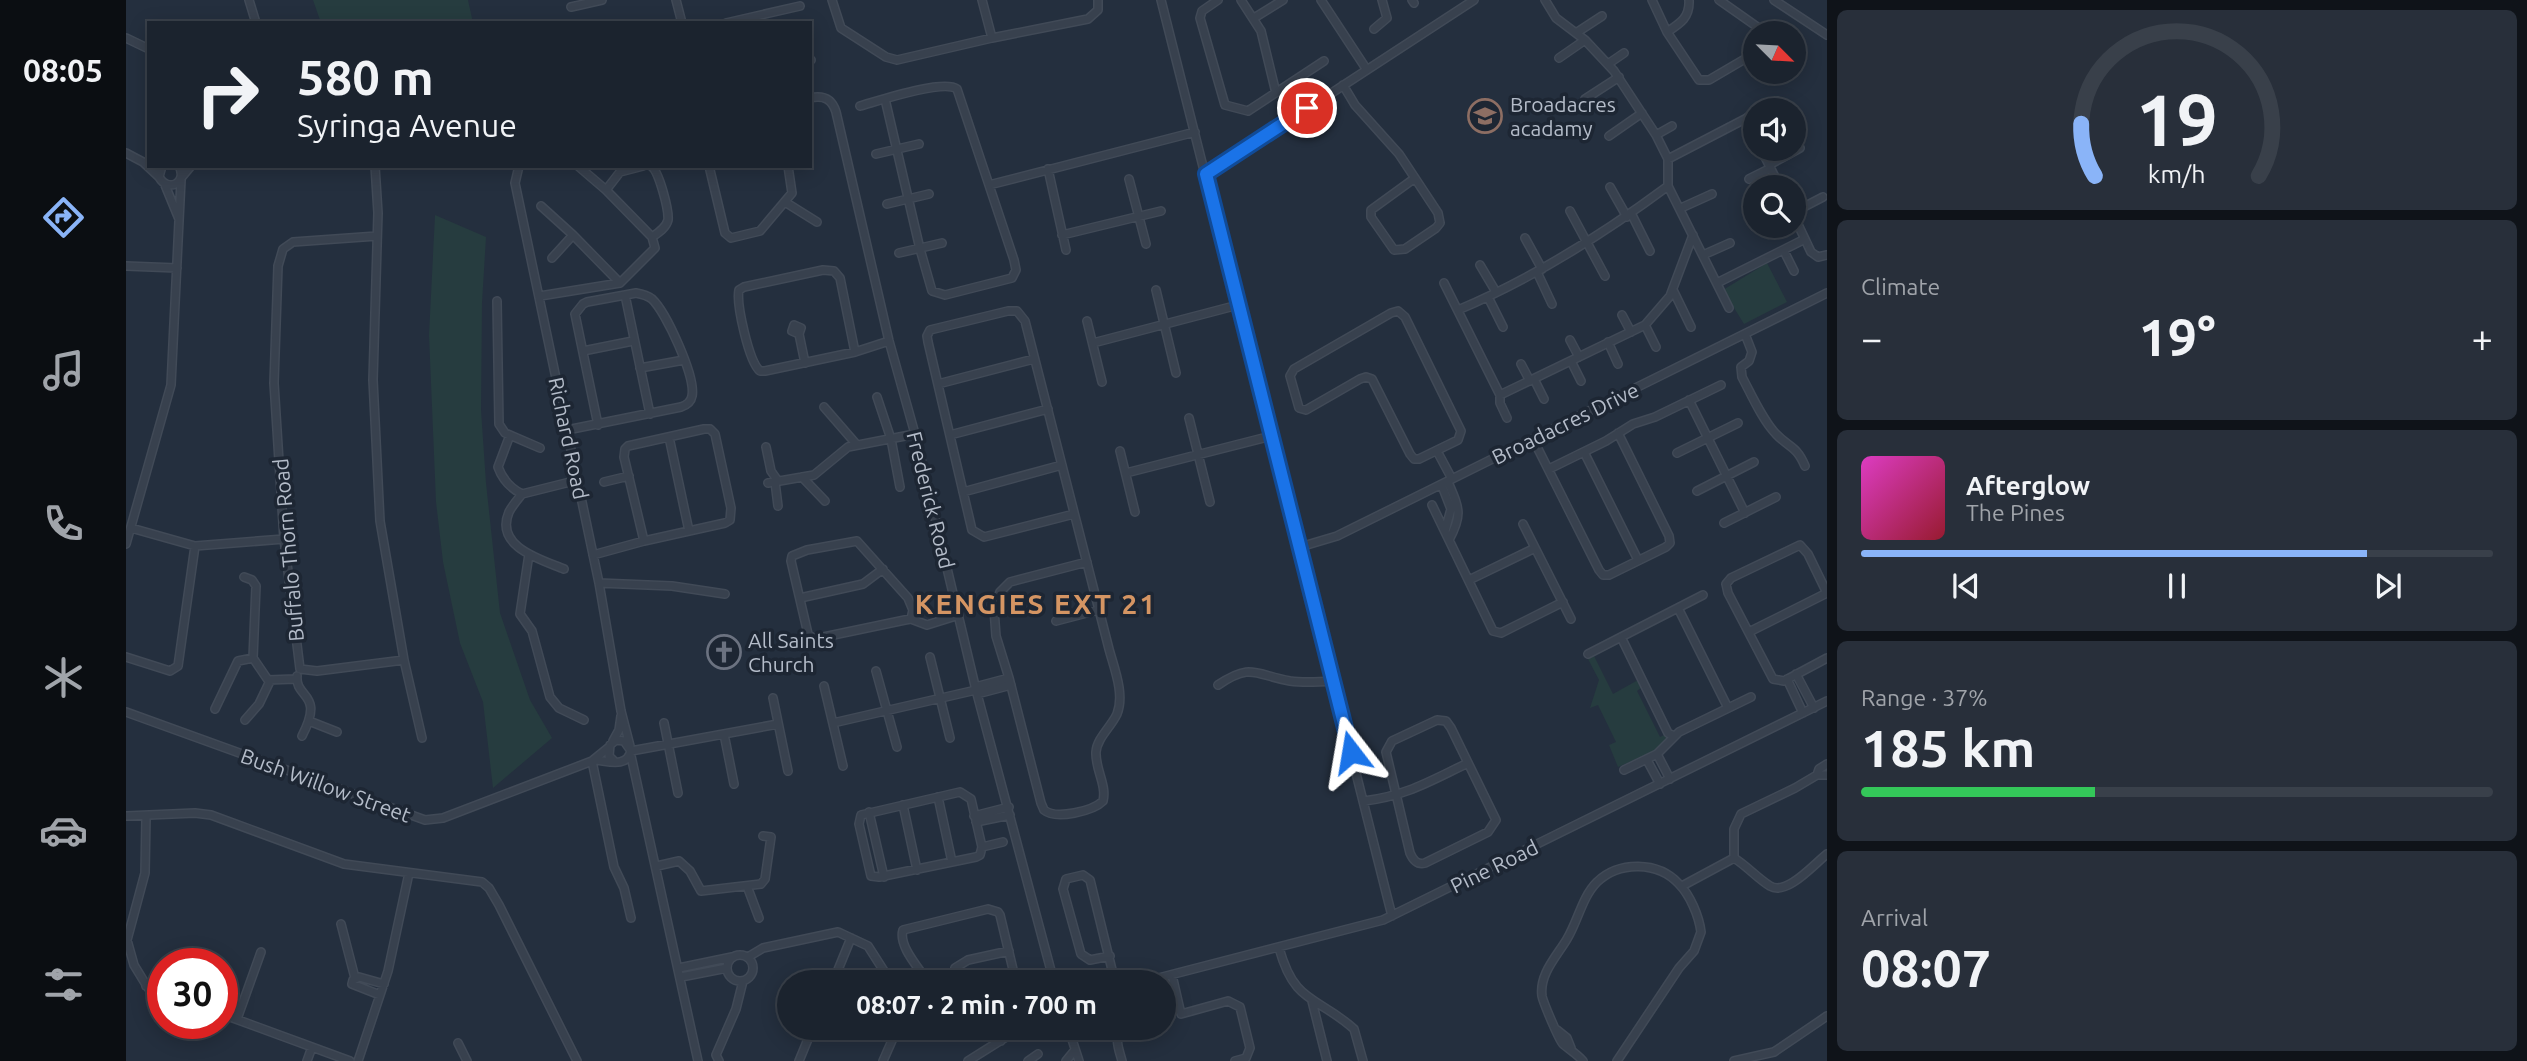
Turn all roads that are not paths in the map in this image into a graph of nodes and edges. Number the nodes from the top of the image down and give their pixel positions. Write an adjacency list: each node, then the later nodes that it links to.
1 (249, 0): 24 (street)
2 (602, 0): 21 (street)
3 (676, 0): 25 (street)
4 (832, 0): 33 (street)
5 (982, 0): 33 (street)
6 (1098, 0): 33 (street)
7 (1161, 0): 52 (street)
8 (1218, 0): 44 (street)
9 (1241, 0): 23 (street)
10 (1283, 0): 23 (street)
11 (1321, 0): 41 (street)
12 (1382, 0): 28 (street)
13 (1474, 0): 41 (street)
14 (1545, 0): 30 (street)
15 (1652, 0): 29 (street)
16 (1689, 0): 29 (street)
17 (1719, 0): 27 (street)
18 (1774, 0): 19 (street)
19 (1785, 3): 31 (street)
20 (800, 6): 26 (street)
21 (570, 7)
22 (1602, 16): 30 (street)
23 (1254, 18): 44 (street)
24 (255, 21)
25 (681, 21)
26 (735, 21)
27 (1749, 21)
28 (1374, 29)
29 (1667, 32): 38 (street)
30 (1576, 33): 34 (street)
31 (1827, 35)
32 (126, 38): 35 (street)
33 (992, 38)
34 (1585, 40): 37 (street); 40 (street)
35 (147, 48)
36 (1624, 53): 40 (street)
37 (1559, 58)
38 (1743, 60)
39 (1324, 61): 44 (street)
40 (1608, 64): 42 (street)
41 (1367, 70): 43 (street)
42 (1619, 77): 47 (street); 49 (street)
43 (1343, 85): 76 (street); 80 (street)
44 (1276, 93)
45 (812, 97): 154 (street, Frederick Road)
46 (886, 99): 48 (street); 56 (street); 83 (street)
47 (1585, 99)
48 (860, 106)
49 (1642, 114): 53 (street); 54 (street)
50 (1743, 120): 59 (street)
51 (1672, 125): 53 (street)
52 (1195, 132): 75 (street); 76 (street)
53 (1656, 135): 59 (street)
54 (1609, 136)
55 (919, 144): 56 (street)
56 (896, 149): 58 (street); 91 (street)
57 (126, 153): 62 (street)
58 (876, 154)
59 (1668, 159): 85 (street)
60 (1767, 161): 63 (street)
61 (1779, 161): 63 (street)
62 (146, 162)
63 (1770, 167): 77 (street); 78 (street)
64 (151, 168): 79 (street)
65 (161, 168): 79 (street)
66 (180, 168): 81 (street)
67 (189, 168): 81 (street)
68 (375, 168): 106 (street)
69 (518, 168): 136 (street, Richard Road)
70 (580, 168): 87 (street)
71 (635, 168): 87 (street)
72 (653, 168): 109 (street)
73 (709, 168): 92 (street)
74 (788, 168): 92 (street)
75 (1048, 169): 83 (street); 104 (street)
76 (1206, 174): 140 (street)
77 (1756, 175)
78 (1774, 175)
79 (159, 177): 84 (street)
80 (1415, 178): 80 (street)
81 (181, 179): 84 (street); 101 (street)
82 (1129, 179): 99 (street)
83 (989, 184): 114 (street)
84 (165, 185): 101 (street)
85 (1668, 186): 96 (street); 100 (street)
86 (1610, 187): 100 (street)
87 (606, 190): 109 (street)
88 (929, 194): 91 (street)
89 (1712, 194): 96 (street)
90 (1823, 197): 95 (street)
91 (908, 199): 93 (street); 114 (street)
92 (785, 202): 102 (street)
93 (887, 204)
94 (541, 206): 103 (street)
95 (1806, 207)
96 (1681, 208): 105 (street)
97 (1161, 211): 99 (street)
98 (1570, 211): 111 (street)
99 (1139, 216): 104 (street); 113 (street)
100 (1629, 216): 111 (street); 116 (street)
101 (179, 219): 124 (street)
102 (817, 222)
103 (573, 235): 121 (street); 128 (street)
104 (1062, 235): 115 (street)
105 (1692, 235): 119 (street); 132 (street)
106 (377, 236): 232 (street, Buffalo Thorn Road); 266 (street)
107 (1525, 238): 125 (street)
108 (1805, 239): 117 (street); 120 (street)
109 (654, 241): 128 (street)
110 (942, 243): 114 (street)
111 (1588, 243): 125 (street); 127 (street)
112 (1730, 243): 119 (street)
113 (1146, 244)
114 (920, 249): 118 (street)
115 (1066, 250)
116 (1650, 251)
117 (1784, 251): 126 (street); 130 (street)
118 (899, 253)
119 (1703, 255): 130 (street)
120 (1827, 255)
121 (552, 258)
122 (1480, 265): 133 (street)
123 (126, 266): 124 (street)
124 (177, 268): 229 (street)
125 (1540, 270): 133 (street); 139 (street)
126 (1794, 271)
127 (1605, 276)
128 (620, 283): 136 (street)
129 (1444, 283): 142 (street)
130 (1717, 283): 141 (street)
131 (1156, 290): 145 (street)
132 (1673, 290): 146 (street); 148 (street)
133 (1496, 292): 137 (street)
134 (1827, 293): 151 (street, Broadacres Drive)
135 (625, 295): 153 (street); 158 (street); 162 (street)
136 (540, 296): 185 (street, Richard Road)
137 (1488, 297): 142 (street); 147 (street)
138 (497, 301): 188 (street)
139 (1552, 304)
140 (1238, 305): 145 (street); 190 (street)
141 (1729, 308)
142 (1458, 310): 174 (street)
143 (1622, 315): 149 (street)
144 (1087, 321): 156 (street)
145 (1165, 325): 156 (street); 168 (street)
146 (1645, 325): 149 (street); 157 (street)
147 (1503, 327)
148 (1691, 327)
149 (1630, 332): 155 (street)
150 (799, 334): 164 (street)
151 (1745, 334): 194 (street, Broadacres Drive); 205 (street)
152 (1570, 340): 160 (street)
153 (633, 341): 158 (street); 167 (street)
154 (889, 341): 159 (street); 187 (street, Frederick Road)
155 (1608, 342): 160 (street); 166 (street)
156 (1093, 343): 171 (street)
157 (1656, 347)
158 (583, 351): 184 (street)
159 (855, 352): 164 (street); 164 (street)
160 (1579, 356): 163 (street)
161 (1034, 359): 172 (street); 172 (street); 179 (street)
162 (684, 360): 167 (street); 180 (street)
163 (1571, 361): 169 (street); 170 (street)
164 (805, 363)
165 (1521, 364): 169 (street)
166 (1618, 364)
167 (640, 368): 180 (street)
168 (1176, 373)
169 (1532, 380): 174 (street); 176 (street)
170 (1581, 381)
171 (1102, 382)
172 (938, 384): 189 (street)
173 (1721, 385): 177 (street)
174 (1500, 395): 182 (street)
175 (877, 397): 193 (street)
176 (1544, 399)
177 (1689, 400): 186 (street); 192 (street)
178 (824, 407): 195 (street)
179 (1048, 410): 189 (street); 204 (street)
180 (650, 414): 184 (street)
181 (1189, 418): 202 (street)
182 (1507, 418)
183 (1738, 423): 192 (street)
184 (598, 425): 185 (street)
185 (568, 430): 211 (street, Richard Road)
186 (1618, 433): 200 (street); 241 (street)
187 (915, 434): 193 (street); 255 (street, Frederick Road)
188 (510, 435): 197 (street); 218 (street)
189 (950, 435): 217 (street)
190 (1271, 436): 202 (street); 237 (street)
191 (669, 438): 208 (street); 230 (street); 230 (street)
192 (1708, 438): 201 (street); 209 (street)
193 (891, 439): 195 (street); 215 (street)
194 (1533, 439): 206 (street); 214 (street, Broadacres Drive)
195 (857, 446): 210 (street)
196 (766, 447): 213 (street)
197 (540, 448)
198 (1120, 451): 207 (street)
199 (1437, 451): 199 (street); 214 (street)
200 (1584, 452): 206 (street); 241 (street)
201 (1677, 453)
202 (1198, 455): 207 (street); 221 (street)
203 (1754, 462): 209 (street)
204 (1062, 465): 217 (street); 226 (street)
205 (1805, 466)
206 (1549, 468): 241 (street)
207 (1126, 473): 224 (street)
208 (629, 476): 212 (street); 234 (street)
209 (1727, 476): 216 (street); 225 (street)
210 (802, 478): 213 (street); 220 (street)
211 (578, 480): 218 (street); 240 (street, Richard Road)
212 (604, 482)
213 (774, 482): 223 (street)
214 (1447, 483): 231 (street); 233 (street); 237 (street, Broadacres Drive)
215 (900, 487)
216 (1697, 491)
217 (963, 492): 226 (street)
218 (522, 494): 239 (street)
219 (1776, 497): 225 (street)
220 (825, 501)
221 (1210, 502)
222 (1432, 505): 231 (street)
223 (778, 506)
224 (1135, 512)
225 (1745, 513): 227 (street)
226 (1074, 514): 242 (street)
227 (1724, 523)
228 (1523, 524): 238 (street)
229 (130, 525): 235 (street); 236 (street)
230 (689, 531): 234 (street)
231 (1445, 531): 233 (street)
232 (285, 539): 236 (street); 267 (street, Buffalo Thorn Road)
233 (1449, 540): 246 (street)
234 (644, 541): 240 (street)
235 (126, 544)
236 (195, 546): 262 (street)
237 (1300, 547): 273 (street)
238 (1535, 548): 246 (street); 252 (street)
239 (529, 554): 243 (street); 290 (street)
240 (593, 555): 247 (street, Richard Road)
241 (1638, 561)
242 (1087, 562): 254 (street); 274 (street)
243 (564, 569)
244 (883, 569): 251 (street); 251 (street); 256 (street)
245 (244, 577): 264 (street)
246 (1469, 580): 252 (street)
247 (599, 583): 249 (street); 286 (street, Richard Road)
248 (1827, 593): 259 (street); 259 (street)
249 (725, 594)
250 (1703, 595): 253 (street)
251 (800, 598): 256 (street)
252 (1563, 602): 257 (street)
253 (1678, 608): 260 (street); 282 (street)
254 (1098, 610): 258 (street); 274 (street)
255 (959, 615): 256 (street); 277 (street, Frederick Road)
256 (911, 619)
257 (1571, 619)
258 (1056, 621)
259 (1749, 632): 271 (street)
260 (1621, 637): 261 (street); 298 (street)
261 (1588, 654)
262 (126, 657)
263 (930, 657): 280 (street)
264 (253, 658): 272 (street); 284 (street)
265 (1827, 658): 269 (street)
266 (404, 660): 267 (street, Buffalo Thorn Road); 299 (street)
267 (300, 669): 270 (street)
268 (876, 671): 285 (street)
269 (1796, 674): 271 (street); 283 (street)
270 (295, 679): 272 (street); 291 (street)
271 (1787, 679): 287 (street)
272 (270, 681): 289 (street)
273 (1334, 681): 276 (street); 323 (street)
274 (1010, 682): 277 (street)
275 (824, 685): 293 (street)
276 (1217, 685)
277 (976, 690): 280 (street); 325 (street, Frederick Road)
278 (1752, 697): 282 (street)
279 (773, 698): 294 (street)
280 (941, 698): 285 (street); 300 (street)
281 (1827, 701): 283 (street, Pine Road)
282 (1728, 708): 298 (street)
283 (1814, 708): 287 (street, Pine Road)
284 (215, 709)
285 (887, 710): 293 (street); 303 (street)
286 (621, 711): 301 (street, Richard Road); 304 (street, Richard Road)
287 (1803, 713): 317 (street, Pine Road)
288 (126, 714): 306 (street, Bush Willow Street)
289 (244, 720)
290 (584, 720)
291 (309, 721): 295 (street); 297 (street)
292 (664, 723): 302 (street)
293 (832, 723): 311 (street)
294 (778, 724): 296 (street); 313 (street)
295 (337, 732)
296 (724, 734): 302 (street); 318 (street)
297 (302, 736)
298 (1674, 736): 305 (street)
299 (422, 738)
300 (950, 738)
301 (610, 745): 304 (street); 306 (street, Bush Willow Street); 308 (street)
302 (669, 745): 304 (street); 320 (street)
303 (897, 747)
304 (631, 751): 308 (street); 316 (street, Richard Road)
305 (1657, 754): 307 (street); 317 (street)
306 (593, 760): 308 (street, Bush Willow Street); 343 (street)
307 (1647, 761): 312 (street); 319 (street)
308 (617, 762): 316 (street)
309 (1468, 763): 321 (street); 321 (street); 321 (street)
310 (1827, 764): 314 (street)
311 (844, 766)
312 (1624, 770)
313 (788, 771)
314 (1817, 775): 315 (street); 334 (street)
315 (1827, 775)
316 (635, 776): 336 (street, Richard Road)
317 (1670, 779): 319 (street, Pine Road)
318 (734, 784)
319 (1660, 784): 342 (street, Pine Road)
320 (678, 793)
321 (1395, 796): 323 (street)
322 (938, 797): 324 (street); 329 (street); 335 (street)
323 (1366, 800): 342 (street)
324 (903, 805): 326 (street); 337 (street)
325 (1010, 811): 329 (street); 360 (street, Frederick Road)
326 (869, 812): 339 (street); 339 (street)
327 (126, 816): 328 (street)
328 (146, 817): 338 (street); 367 (street)
329 (975, 819): 332 (street)
330 (762, 836): 340 (street)
331 (1003, 842): 332 (street)
332 (982, 847): 335 (street)
333 (1827, 854): 334 (street)
334 (1734, 858): 341 (street)
335 (952, 862): 337 (street)
336 (657, 866): 340 (street); 353 (street, Richard Road)
337 (917, 870): 339 (street)
338 (409, 873): 366 (street); 390 (street)
339 (884, 877)
340 (747, 886): 344 (street)
341 (1682, 886): 402 (street); 403 (street)
342 (1392, 916): 347 (street, Pine Road)
343 (631, 918)
344 (759, 918)
345 (341, 923): 364 (street)
346 (851, 938): 352 (street); 356 (street); 357 (street)
347 (1279, 948): 362 (street, Pine Road); 370 (street)
348 (1010, 951): 355 (street); 358 (street); 359 (street)
349 (261, 952): 373 (street)
350 (1110, 956): 350 (street); 361 (street)
351 (732, 957): 352 (street); 353 (street); 354 (street)
352 (748, 957): 365 (street)
353 (679, 968): 363 (street, Richard Road)
354 (727, 968): 363 (street); 365 (street)
355 (956, 968)
356 (838, 970)
357 (883, 970)
358 (920, 970)
359 (1014, 970)
360 (1051, 970)
361 (1113, 970)
362 (1176, 974)
363 (681, 977): 391 (street, Richard Road)
364 (355, 978): 366 (street); 369 (street)
365 (743, 981): 392 (street)
366 (384, 984): 369 (street)
367 (147, 986)
368 (1176, 994): 371 (street)
369 (380, 995): 388 (street)
370 (1312, 1002): 400 (street); 401 (street)
371 (1181, 1014): 372 (street); 399 (street)
372 (1176, 1015)
373 (238, 1016)
374 (1827, 1016): 404 (street)
375 (238, 1019): 382 (street)
376 (808, 1040): 393 (street)
377 (892, 1040): 394 (street)
378 (1072, 1040): 383 (street)
379 (1117, 1040): 398 (street)
380 (1001, 1041): 395 (street)
381 (458, 1043): 389 (street)
382 (312, 1047): 386 (street); 387 (street)
383 (1075, 1050): 385 (street); 397 (street)
384 (1038, 1054): 396 (street)
385 (1078, 1060)
386 (307, 1061)
387 (349, 1061)
388 (358, 1061)
389 (467, 1061)
390 (577, 1061)
391 (698, 1061)
392 (719, 1061)
393 (799, 1061)
394 (883, 1061)
395 (968, 1061)
396 (1028, 1061)
397 (1066, 1061)
398 (1122, 1061)
399 (1235, 1061)
400 (1327, 1061)
401 (1363, 1061)
402 (1583, 1061)
403 (1617, 1061)
404 (1734, 1061)

